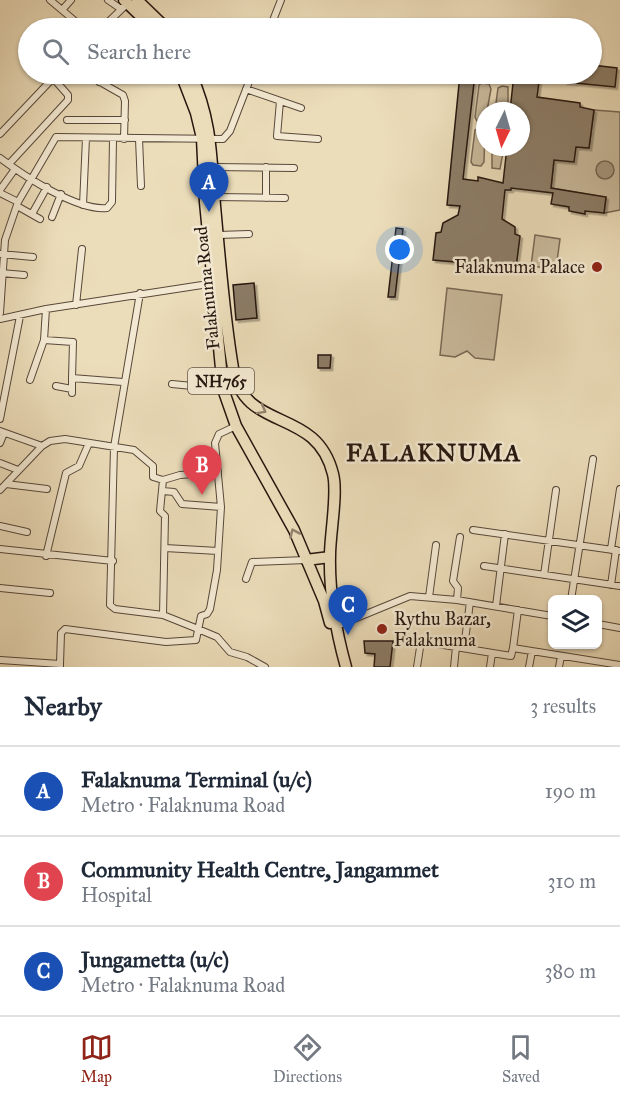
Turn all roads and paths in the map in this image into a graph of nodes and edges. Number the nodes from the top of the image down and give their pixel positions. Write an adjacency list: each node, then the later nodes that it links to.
1 (50, 0): 6 (street)
2 (71, 0): 6 (street)
3 (108, 0): 5 (street)
4 (281, 0): 11 (street)
5 (127, 3): 8 (street); 9 (highway); 10 (highway)
6 (62, 10): 7 (street)
7 (71, 18)
8 (112, 18)
9 (142, 18)
10 (150, 18)
11 (274, 18)
12 (47, 84): 23 (street)
13 (60, 84): 31 (street)
14 (103, 84): 22 (street)
15 (185, 84): 28 (highway, Falaknuma Road / NH765)
16 (195, 84): 28 (highway, Falaknuma Road / NH765)
17 (248, 84): 18 (street)
18 (246, 89): 19 (street); 28 (street)
19 (280, 101): 20 (street); 29 (street)
20 (301, 108)
21 (67, 120): 22 (street)
22 (125, 120): 26 (street)
23 (0, 134)
24 (86, 138): 25 (street); 35 (street); 44 (street)
25 (113, 139): 26 (street); 44 (street)
26 (124, 139): 27 (street)
27 (139, 139): 28 (street); 37 (street)
28 (207, 139): 32 (highway, Falaknuma Road / NH765); 56 (highway, Falaknuma Road / NH765)
29 (318, 139)
30 (0, 158): 31 (street)
31 (12, 167): 35 (street); 38 (street)
32 (213, 167): 33 (street); 40 (highway, Falaknuma Road / NH765)
33 (266, 167): 34 (street); 41 (street)
34 (294, 168)
35 (33, 179): 36 (street); 43 (street)
36 (47, 186): 39 (street); 45 (street)
37 (141, 186)
38 (0, 191): 43 (street)
39 (61, 194): 44 (street); 46 (street)
40 (214, 197): 41 (street); 49 (highway, Falaknuma Road / NH765)
41 (266, 198): 42 (street)
42 (285, 198)
43 (18, 204): 45 (street); 50 (street)
44 (83, 205)
45 (32, 214): 47 (street)
46 (52, 217)
47 (40, 219)
48 (249, 234): 49 (street)
49 (218, 235): 56 (highway, Falaknuma Road / NH765)
50 (3, 239): 52 (street)
51 (82, 249): 58 (street)
52 (2, 254): 53 (street); 54 (street)
53 (33, 256)
54 (1, 273): 55 (street); 60 (street)
55 (24, 275)
56 (218, 282): 57 (street); 69 (highway, Falaknuma Road / NH765); 102 (highway, Falaknuma Road / NH765, one-way to 102)
57 (140, 293): 58 (street); 66 (street)
58 (76, 305): 59 (street)
59 (46, 309): 61 (street); 63 (street)
60 (0, 313)
61 (20, 316): 62 (street); 70 (street)
62 (0, 319)
63 (44, 340): 64 (street); 65 (street)
64 (72, 378): 66 (street); 68 (street)
65 (30, 380)
66 (123, 382): 76 (street)
67 (172, 384): 69 (street)
68 (56, 386)
69 (223, 389): 71 (highway, Falaknuma Road / NH765)
70 (0, 419)
71 (236, 426): 80 (street); 103 (highway, Falaknuma Road / NH765, one-way to 71)
72 (2, 432): 73 (street); 75 (street)
73 (0, 443)
74 (89, 443): 75 (street); 76 (street); 101 (street)
75 (42, 446): 79 (street)
76 (114, 447): 81 (street); 104 (street)
77 (594, 459): 96 (street)
78 (0, 463): 79 (street)
79 (18, 470): 82 (street)
80 (218, 472): 81 (street); 88 (street)
81 (163, 480): 87 (street)
82 (6, 484): 83 (street); 85 (street)
83 (46, 489)
84 (620, 489): 99 (street)
85 (0, 490)
86 (556, 490): 94 (street)
87 (162, 491): 88 (street); 97 (street)
88 (221, 507): 100 (street)
89 (0, 526): 91 (street)
90 (473, 530): 92 (street)
91 (27, 532)
92 (505, 534): 94 (street); 106 (street)
93 (460, 537): 116 (street)
94 (548, 540): 96 (street); 107 (street)
95 (436, 544): 115 (street)
96 (579, 545): 99 (street); 109 (street)
97 (165, 548): 100 (street); 120 (street)
98 (0, 549): 101 (street)
99 (616, 550): 110 (street)
100 (218, 551): 125 (street)
101 (46, 556): 104 (street)
102 (330, 557): 103 (highway); 123 (highway, Falaknuma Road / NH765)
103 (306, 560): 108 (street); 138 (highway, Falaknuma Road / NH765)
104 (113, 561): 120 (street)
105 (484, 566): 106 (street)
106 (501, 569): 107 (street); 118 (street)
107 (544, 575): 109 (street)
108 (246, 579)
109 (574, 579): 110 (street); 114 (street)
110 (611, 585): 111 (street)
111 (620, 586)
112 (0, 589): 113 (street)
113 (50, 593)
114 (572, 595)
115 (429, 597): 116 (street); 123 (street)
116 (457, 600): 117 (street)
117 (470, 602): 118 (street); 128 (street)
118 (496, 606): 119 (street)
119 (518, 610): 121 (street); 129 (street)
120 (163, 615): 125 (street)
121 (548, 615)
122 (602, 625): 124 (street)
123 (337, 626): 139 (highway, Falaknuma Road / NH765)
124 (620, 628)
125 (198, 629): 136 (street); 137 (street)
126 (401, 638): 127 (street)
127 (421, 641): 128 (street); 140 (street)
128 (460, 648): 131 (street); 141 (street)
129 (513, 648): 130 (street); 131 (street)
130 (532, 651): 132 (street); 143 (street)
131 (492, 653): 142 (street)
132 (561, 656): 134 (street); 144 (street)
133 (0, 660): 136 (street)
134 (591, 664): 135 (street)
135 (620, 665)
136 (60, 666)
137 (265, 667)
138 (339, 667)
139 (346, 667)
140 (417, 667)
141 (454, 667)
142 (490, 667)
143 (529, 667)
144 (559, 667)

